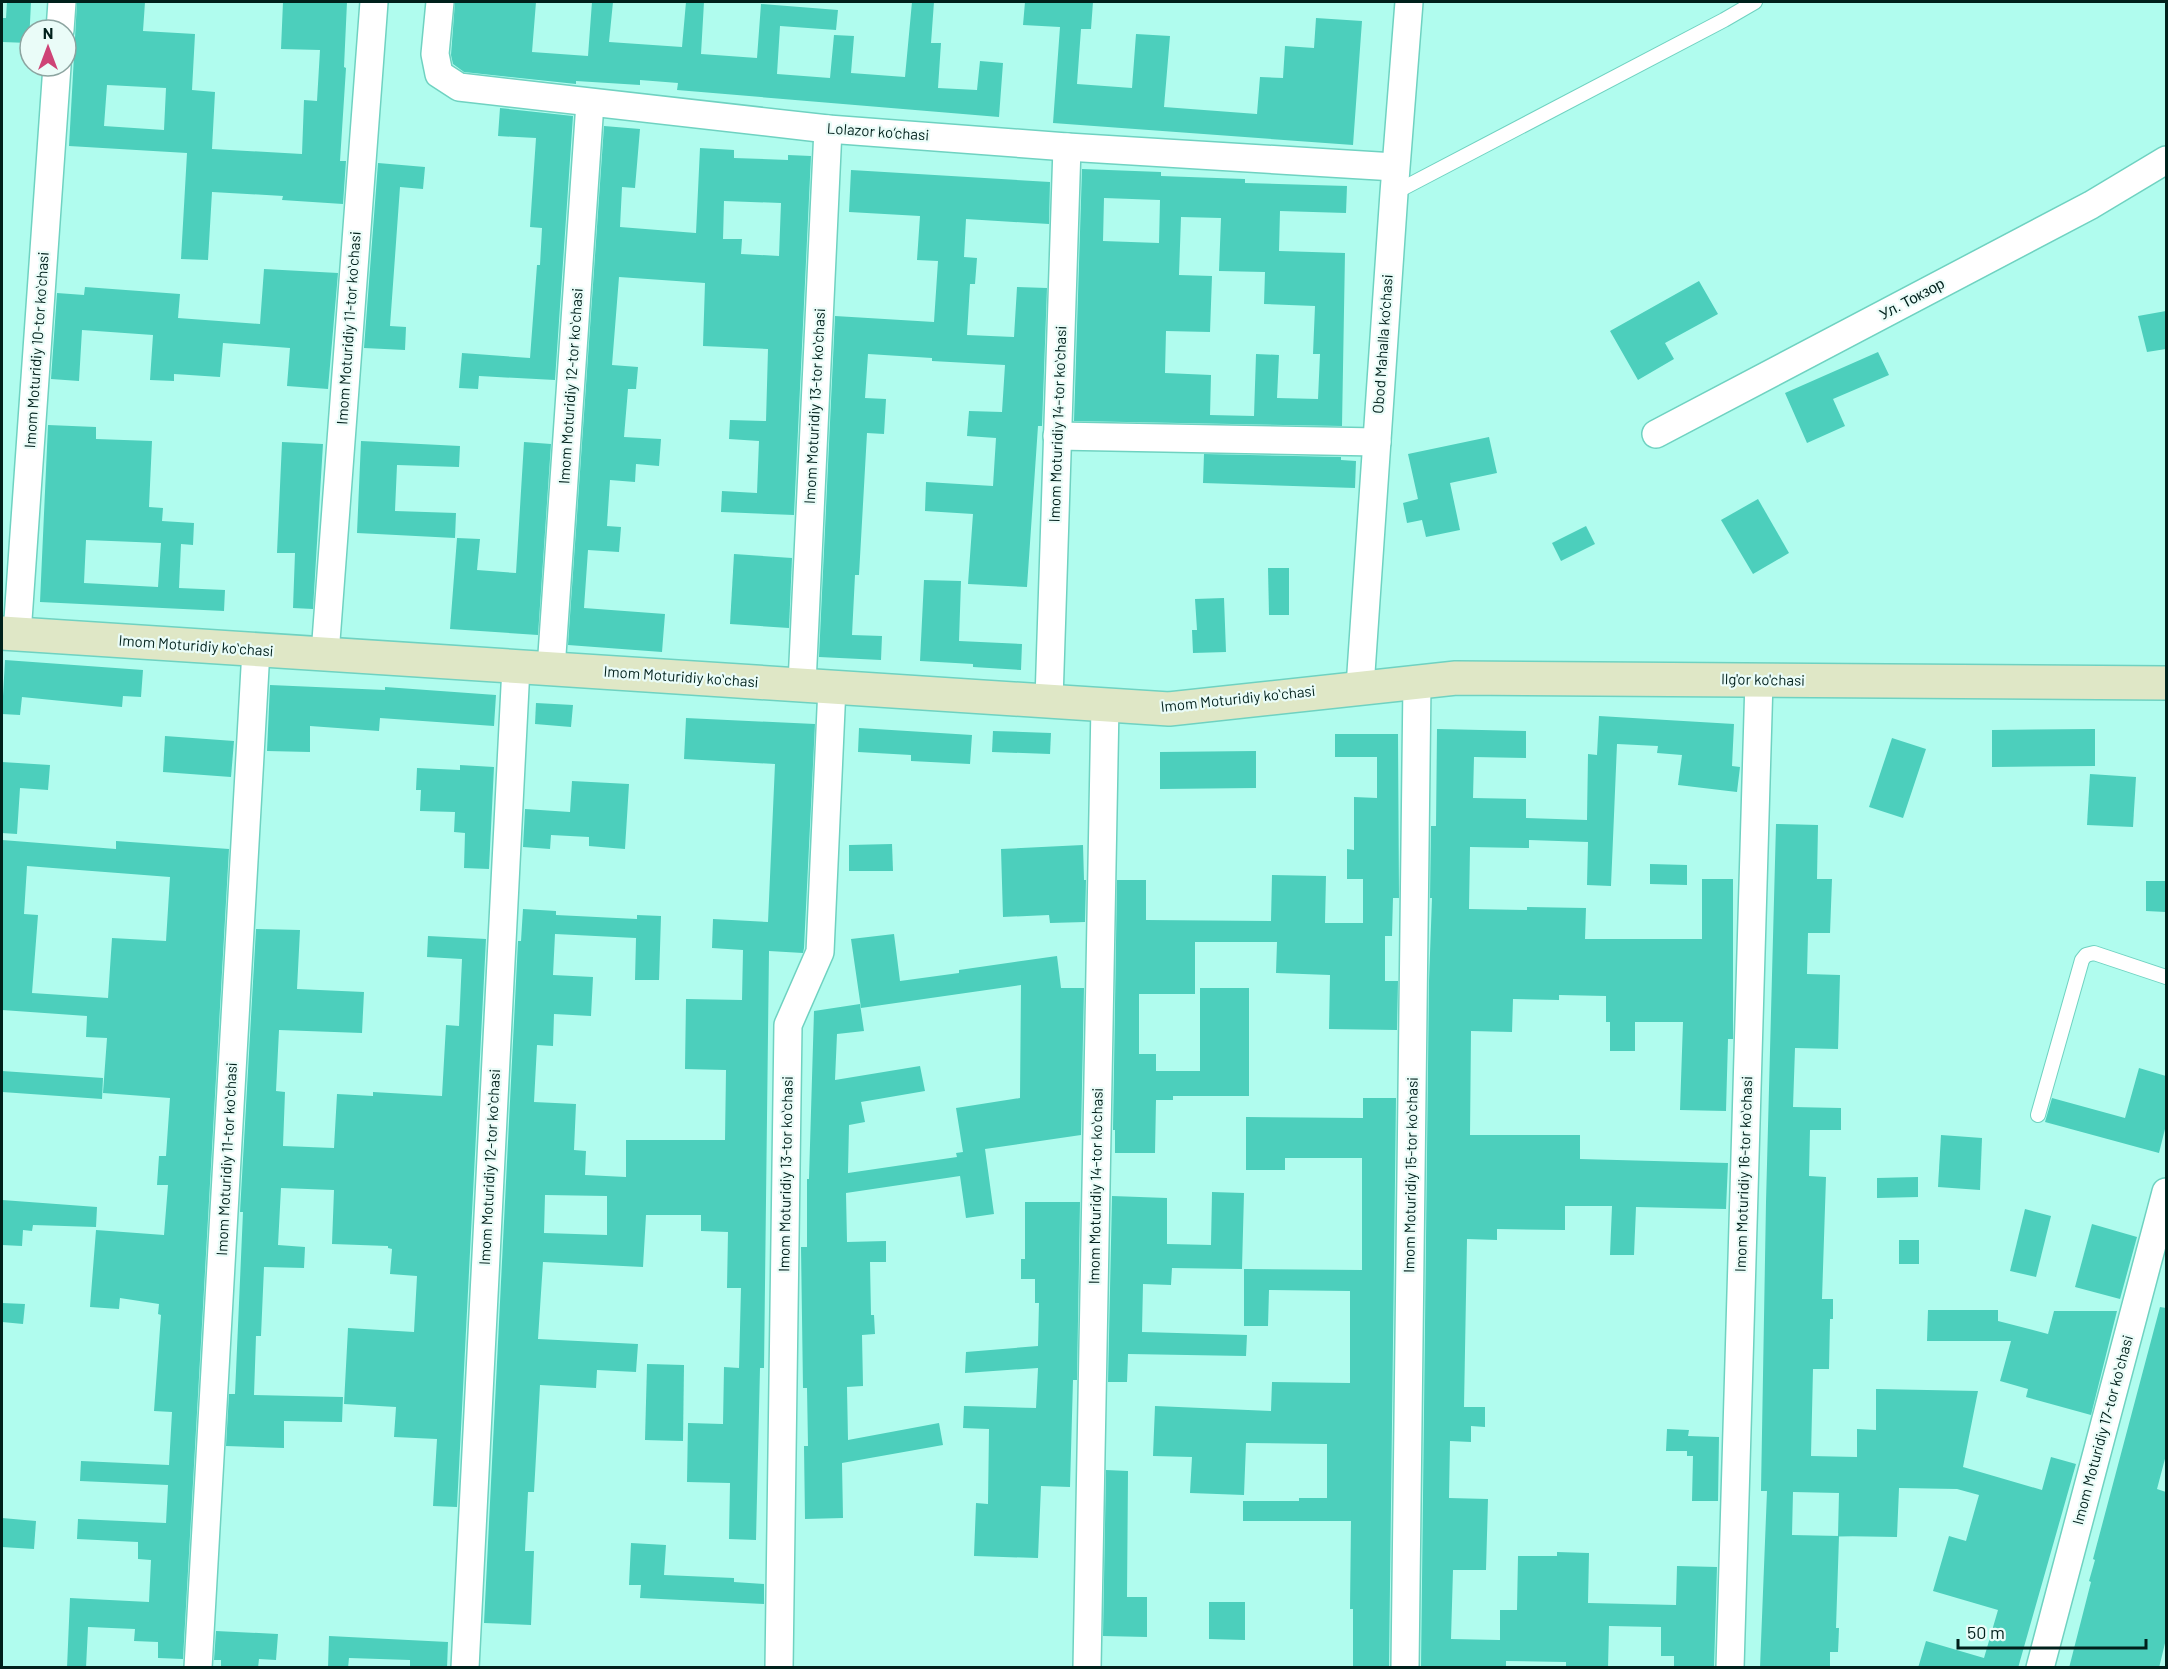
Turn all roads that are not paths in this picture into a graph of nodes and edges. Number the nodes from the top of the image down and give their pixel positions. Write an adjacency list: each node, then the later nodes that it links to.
1 (62, 2): 6 (street)
2 (374, 2): 18 (street, Imom Moturidiy 11-tor koʻchasi)
3 (440, 2): 8 (street, Lolazor ko‘chasi)
4 (1409, 2): 12 (street, Obod Mahalla ko‘chasi)
5 (1755, 2): 12 (lane)
6 (61, 18)
7 (56, 78): 16 (street, Imom Moturidiy 10-tor koʻchasi)
8 (590, 103): 9 (street, Lolazor ko‘chasi); 20 (street, Imom Moturidiy 12-tor koʻchasi)
9 (828, 129): 10 (street, Lolazor ko‘chasi); 24 (street, Imom Moturidiy 13-tor koʻchasi)
10 (1067, 147): 12 (street, Lolazor ko‘chasi); 14 (street, Imom Moturidiy 14-tor koʻchasi)
11 (2166, 160): 13 (street, Ул. Токзор)
12 (1394, 180): 15 (street, Obod Mahalla ko‘chasi)
13 (1656, 434)
14 (1058, 436): 15 (street); 26 (street, Imom Moturidiy 14-tor koʻchasi)
15 (1377, 442): 25 (street, Obod Mahalla ko‘chasi)
16 (9, 634): 17 (street, Imom Moturidiy koʻchasi)
17 (256, 650): 18 (street, Imom Moturidiy koʻchasi); 31 (street, Imom Moturidiy 11-tor koʻchasi)
18 (325, 654): 19 (street, Imom Moturidiy koʻchasi)
19 (516, 668): 20 (street, Imom Moturidiy koʻchasi); 32 (street, Imom Moturidiy 12-tor koʻchasi)
20 (551, 669): 24 (street, Imom Moturidiy koʻchasi)
21 (1759, 680): 22 (street, Ilg'or ko'chasi); 23 (street, Ilg'or ko'chasi); 36 (street, Imom Moturidiy 16-tor koʻchasi)
22 (1417, 682): 25 (street, Ilg'or ko'chasi); 35 (street, Imom Moturidiy 15-tor koʻchasi)
23 (2166, 683)
24 (817, 686): 26 (street, Imom Moturidiy koʻchasi); 33 (street, Imom Moturidiy 13-tor koʻchasi)
25 (1360, 687): 27 (street, Imom Moturidiy koʻchasi)
26 (1049, 700): 27 (street, Imom Moturidiy koʻchasi)
27 (1105, 705): 34 (street, Imom Moturidiy 14-tor koʻchasi)
28 (2166, 977): 29 (lane)
29 (2038, 1115)
30 (2166, 1192): 37 (street, Imom Moturidiy 17-tor koʻchasi)
31 (198, 1668)
32 (465, 1668)
33 (779, 1668)
34 (1087, 1668)
35 (1405, 1668)
36 (1730, 1668)
37 (2040, 1668)

